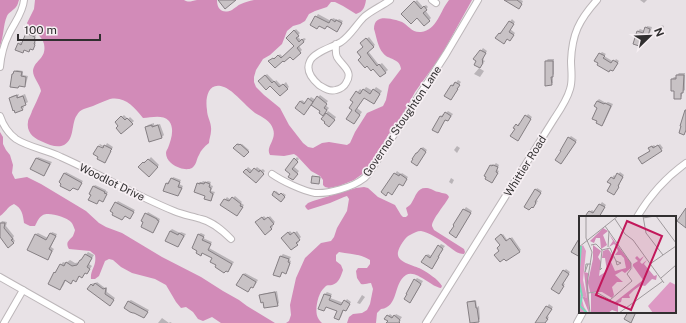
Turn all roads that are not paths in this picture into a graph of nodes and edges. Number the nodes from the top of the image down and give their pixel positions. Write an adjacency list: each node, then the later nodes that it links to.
1 (24, 0): 6 (street)
2 (390, 0): 5 (street)
3 (478, 0): 9 (street, Governor Stoughton Lane)
4 (597, 0): 17 (street, Whittier Road)
5 (336, 44): 5 (street)
6 (0, 67)
7 (0, 116): 11 (street, Woodlot Drive)
8 (686, 163): 10 (street)
9 (272, 174)
10 (638, 216)
11 (230, 239)
12 (0, 277): 13 (street)
13 (22, 290): 15 (street); 16 (street)
14 (582, 313): 18 (street)
15 (4, 323)
16 (80, 323)
17 (427, 323)
18 (577, 323)

